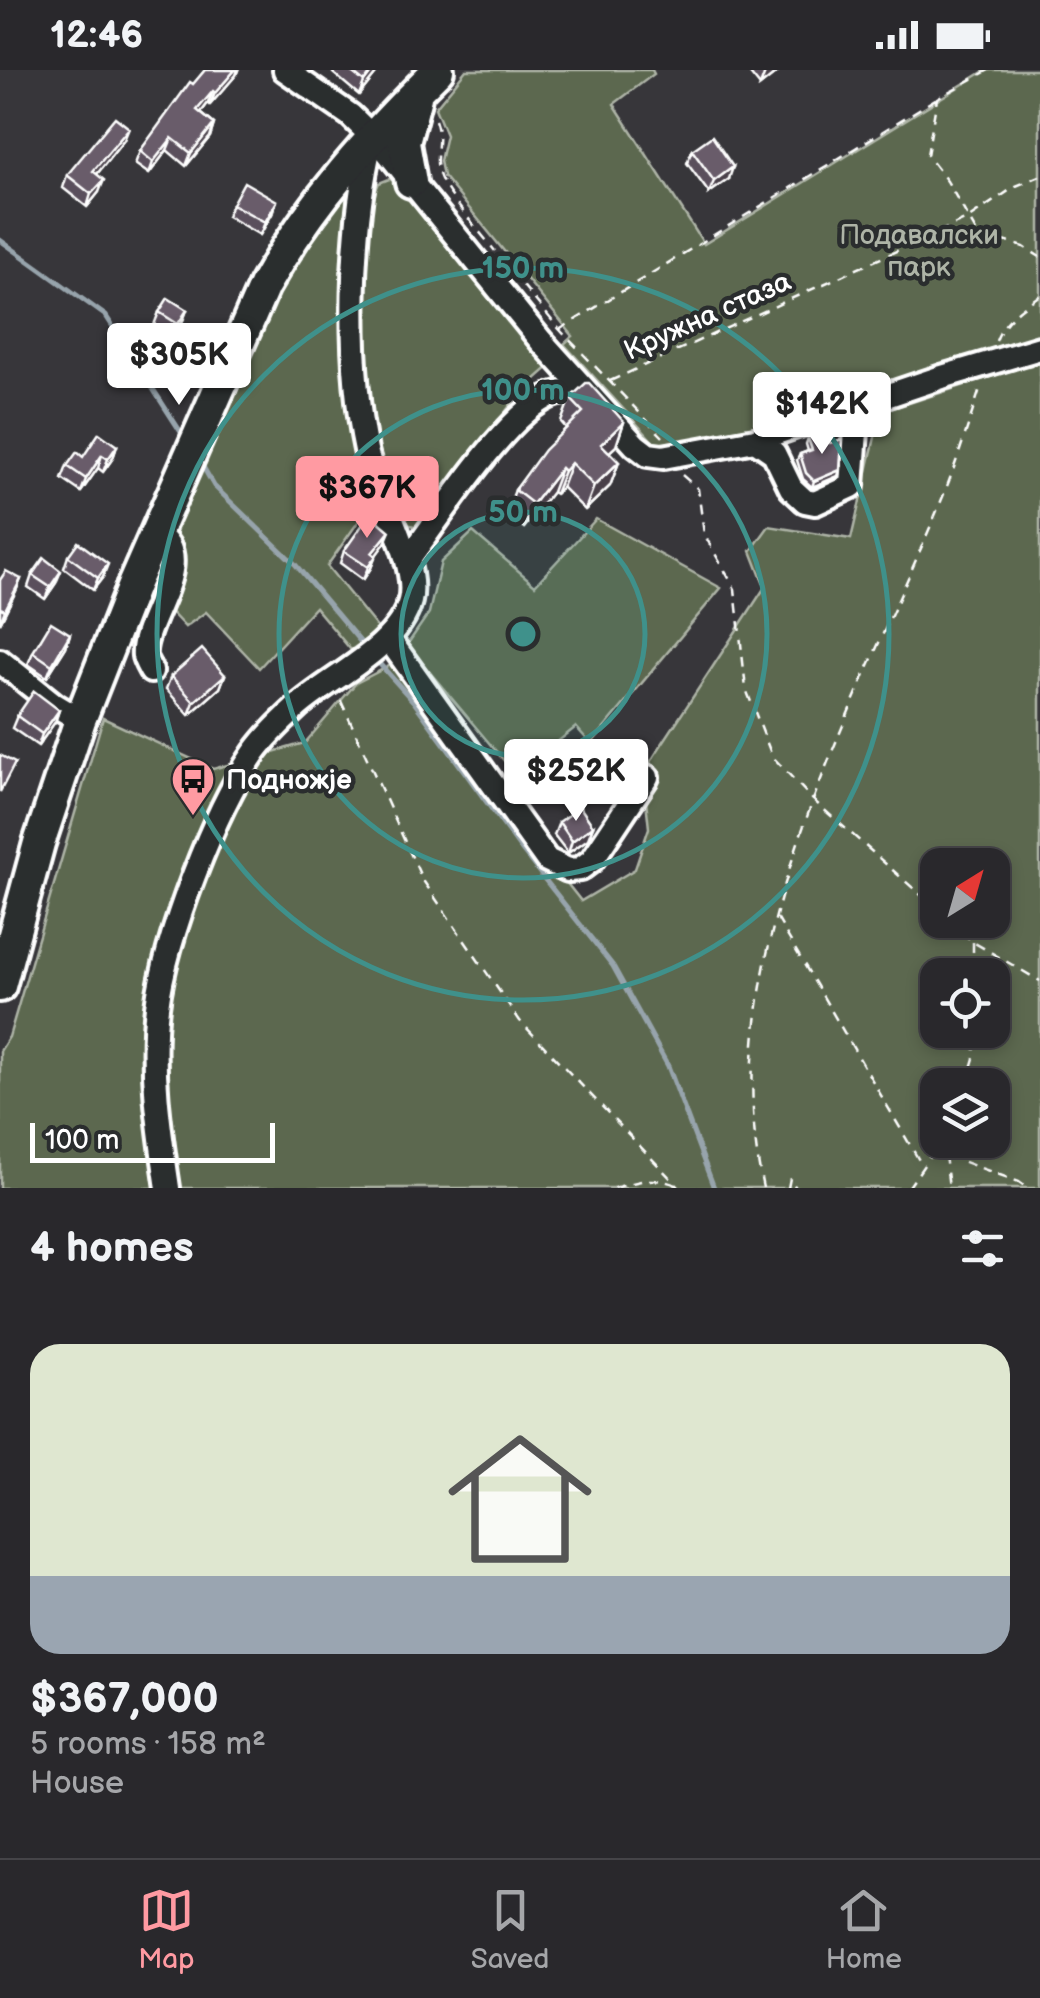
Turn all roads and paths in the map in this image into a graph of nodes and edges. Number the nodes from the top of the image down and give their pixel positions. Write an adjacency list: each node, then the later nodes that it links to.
1 (284, 70): 6 (street)
2 (988, 70): 4 (path)
3 (431, 78): 6 (main road); 8 (main road)
4 (937, 98): 10 (path); 13 (path)
5 (435, 120): 13 (path)
6 (372, 136): 8 (street); 9 (main road)
7 (1040, 176): 10 (path, Кружна стаза)
8 (409, 180): 9 (street); 13 (street)
9 (355, 182): 21 (main road); 22 (street)
10 (969, 218): 11 (path); 16 (path, Кружна стаза)
11 (1040, 257)
12 (1040, 295): 15 (path)
13 (551, 335): 16 (path); 17 (street)
14 (1040, 348): 15 (street)
15 (989, 363): 18 (street); 29 (path)
16 (610, 381): 20 (path, Кружна стаза)
17 (586, 392): 20 (street); 22 (street)
18 (869, 401): 19 (street); 19 (street)
19 (754, 440): 20 (street)
20 (663, 457): 29 (path, Кружна стаза)
21 (156, 534): 25 (street); 27 (main road)
22 (408, 562): 23 (street)
23 (388, 638): 26 (street); 28 (street)
24 (0, 661): 27 (street)
25 (151, 671)
26 (332, 680): 41 (street); 43 (path)
27 (80, 720): 36 (main road)
28 (647, 777)
29 (812, 799): 30 (path, Кружна стаза); 31 (path)
30 (920, 894)
31 (777, 916): 40 (path); 44 (path)
32 (968, 938): 33 (path)
33 (973, 942): 34 (path); 35 (path)
34 (973, 958)
35 (1040, 981)
36 (0, 986)
37 (929, 1158): 40 (path)
38 (945, 1158): 48 (path)
39 (953, 1158): 49 (path)
40 (923, 1167): 47 (path)
41 (168, 1188)
42 (614, 1188): 43 (path)
43 (680, 1188)
44 (763, 1188)
45 (788, 1188): 46 (path)
46 (796, 1188)
47 (908, 1188)
48 (949, 1188)
49 (1027, 1188)

